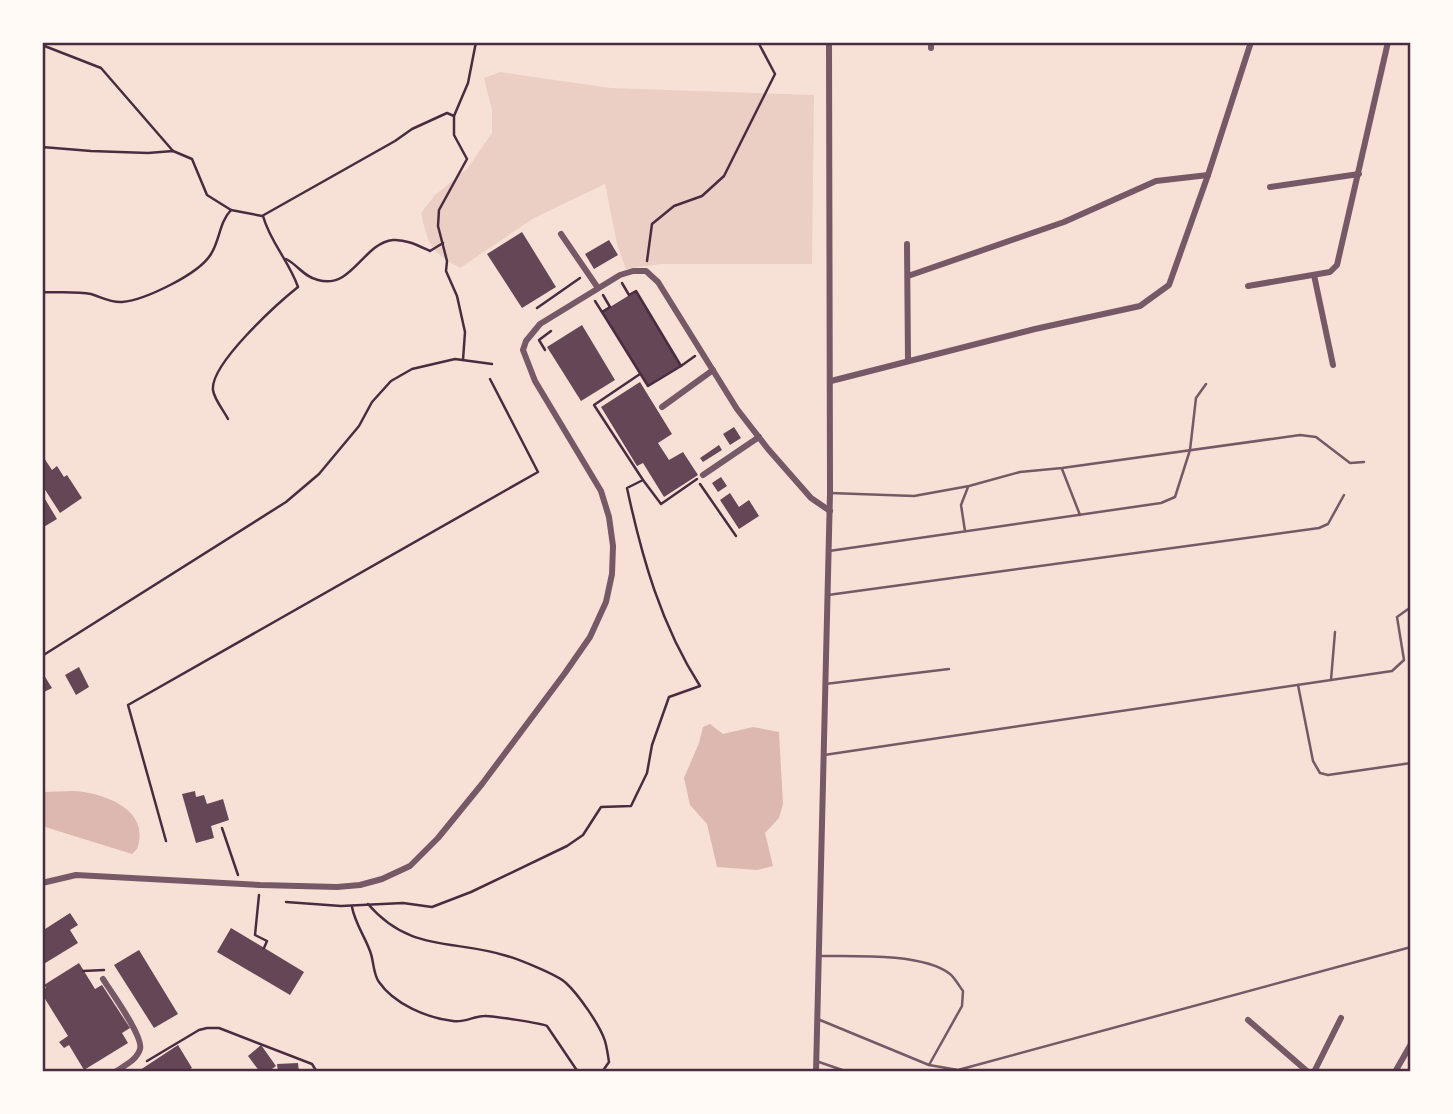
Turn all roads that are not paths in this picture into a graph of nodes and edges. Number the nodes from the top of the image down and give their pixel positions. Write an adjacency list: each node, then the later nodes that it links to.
1 (830, 42): 16 (street)
2 (1251, 42): 5 (street)
3 (1388, 42): 4 (street)
4 (1359, 174): 6 (street); 9 (street)
5 (1208, 176): 10 (street); 13 (street)
6 (1270, 187)
7 (561, 234): 12 (street)
8 (907, 244): 10 (street)
9 (1314, 275): 11 (street); 14 (street)
10 (908, 276): 13 (street)
11 (1248, 286)
12 (598, 288): 15 (street); 40 (street)
13 (908, 360): 16 (street)
14 (1334, 365)
15 (713, 370): 18 (street); 19 (street)
16 (831, 381): 25 (street)
17 (1206, 384): 20 (lane)
18 (662, 407)
19 (759, 437): 23 (street); 27 (street)
20 (1190, 450): 21 (lane); 22 (lane); 28 (lane)
21 (1364, 462)
22 (1062, 468): 24 (lane); 28 (lane)
23 (700, 477)
24 (969, 486): 25 (lane); 29 (lane)
25 (830, 493): 27 (street)
26 (1345, 495): 31 (lane)
27 (830, 510): 30 (street)
28 (1080, 515): 29 (lane)
29 (965, 531): 30 (lane)
30 (829, 551): 31 (street)
31 (828, 595): 36 (street)
32 (1411, 607): 35 (lane)
33 (1335, 632): 35 (lane)
34 (948, 669): 36 (lane)
35 (1331, 680): 37 (lane)
36 (825, 684): 38 (street)
37 (1298, 685): 38 (lane); 39 (lane)
38 (824, 755): 42 (street)
39 (1411, 763)
40 (42, 883)
41 (1411, 947): 49 (lane)
42 (819, 956): 45 (street); 49 (lane)
43 (103, 979): 50 (street)
44 (1341, 1018): 54 (street)
45 (817, 1019): 48 (street); 49 (lane)
46 (1248, 1020): 53 (street)
47 (1411, 1044): 55 (street)
48 (816, 1061): 51 (street); 52 (lane)
49 (929, 1065)
50 (115, 1072)
51 (816, 1072)
52 (848, 1072)
53 (1308, 1072)
54 (1314, 1072)
55 (1395, 1072)

